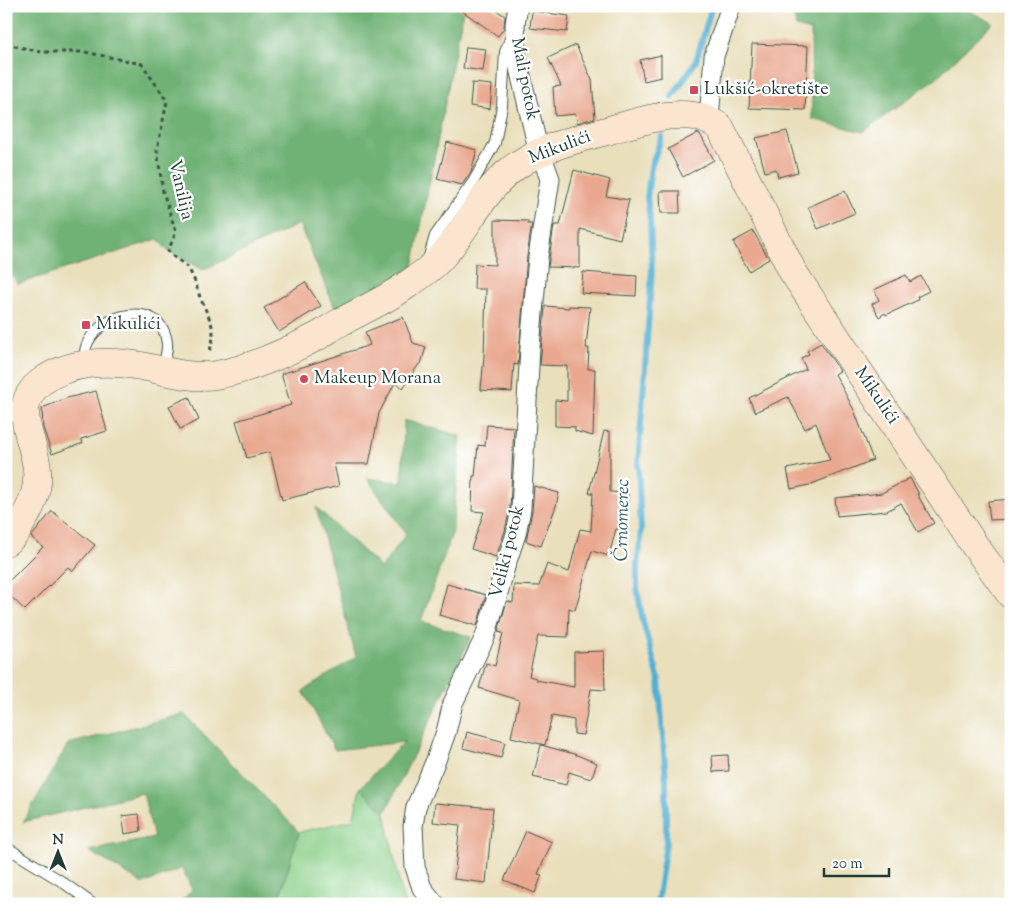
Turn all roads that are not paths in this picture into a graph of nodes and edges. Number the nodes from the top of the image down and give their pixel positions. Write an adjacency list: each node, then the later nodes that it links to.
1 (731, 6): 3 (street)
2 (517, 15): 4 (street, Mali potok); 5 (lane)
3 (709, 119): 4 (street, Mikulići); 10 (street, Mikulići)
4 (540, 152): 5 (street, Mikulići); 13 (street, Veliki potok)
5 (424, 274): 7 (street, Mikulići)
6 (86, 364): 7 (street, Mikulići); 7 (lane); 8 (street, Mikulići)
7 (171, 372)
8 (16, 409): 9 (street, Mikulići)
9 (6, 542)
10 (1011, 595)
11 (6, 847): 12 (lane)
12 (92, 904)
13 (435, 904)

